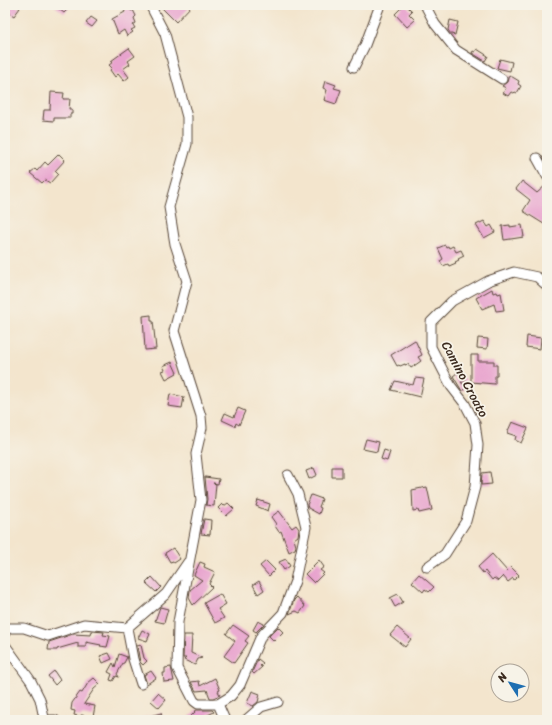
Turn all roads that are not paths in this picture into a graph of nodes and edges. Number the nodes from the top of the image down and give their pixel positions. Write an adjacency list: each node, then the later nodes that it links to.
1 (150, 5): 10 (street)
2 (380, 5): 4 (street)
3 (425, 5): 5 (street)
4 (354, 67)
5 (502, 79)
6 (537, 158): 7 (street)
7 (547, 176)
8 (547, 286): 11 (street, Camino Croato)
9 (288, 475): 17 (street)
10 (191, 558): 12 (street); 17 (street)
11 (427, 567)
12 (127, 628): 13 (street); 15 (street)
13 (5, 633)
14 (5, 645): 18 (street)
15 (142, 684)
16 (278, 702): 21 (street)
17 (218, 704): 20 (street)
18 (47, 720): 19 (street)
19 (55, 720)
20 (225, 720)
21 (246, 720)

